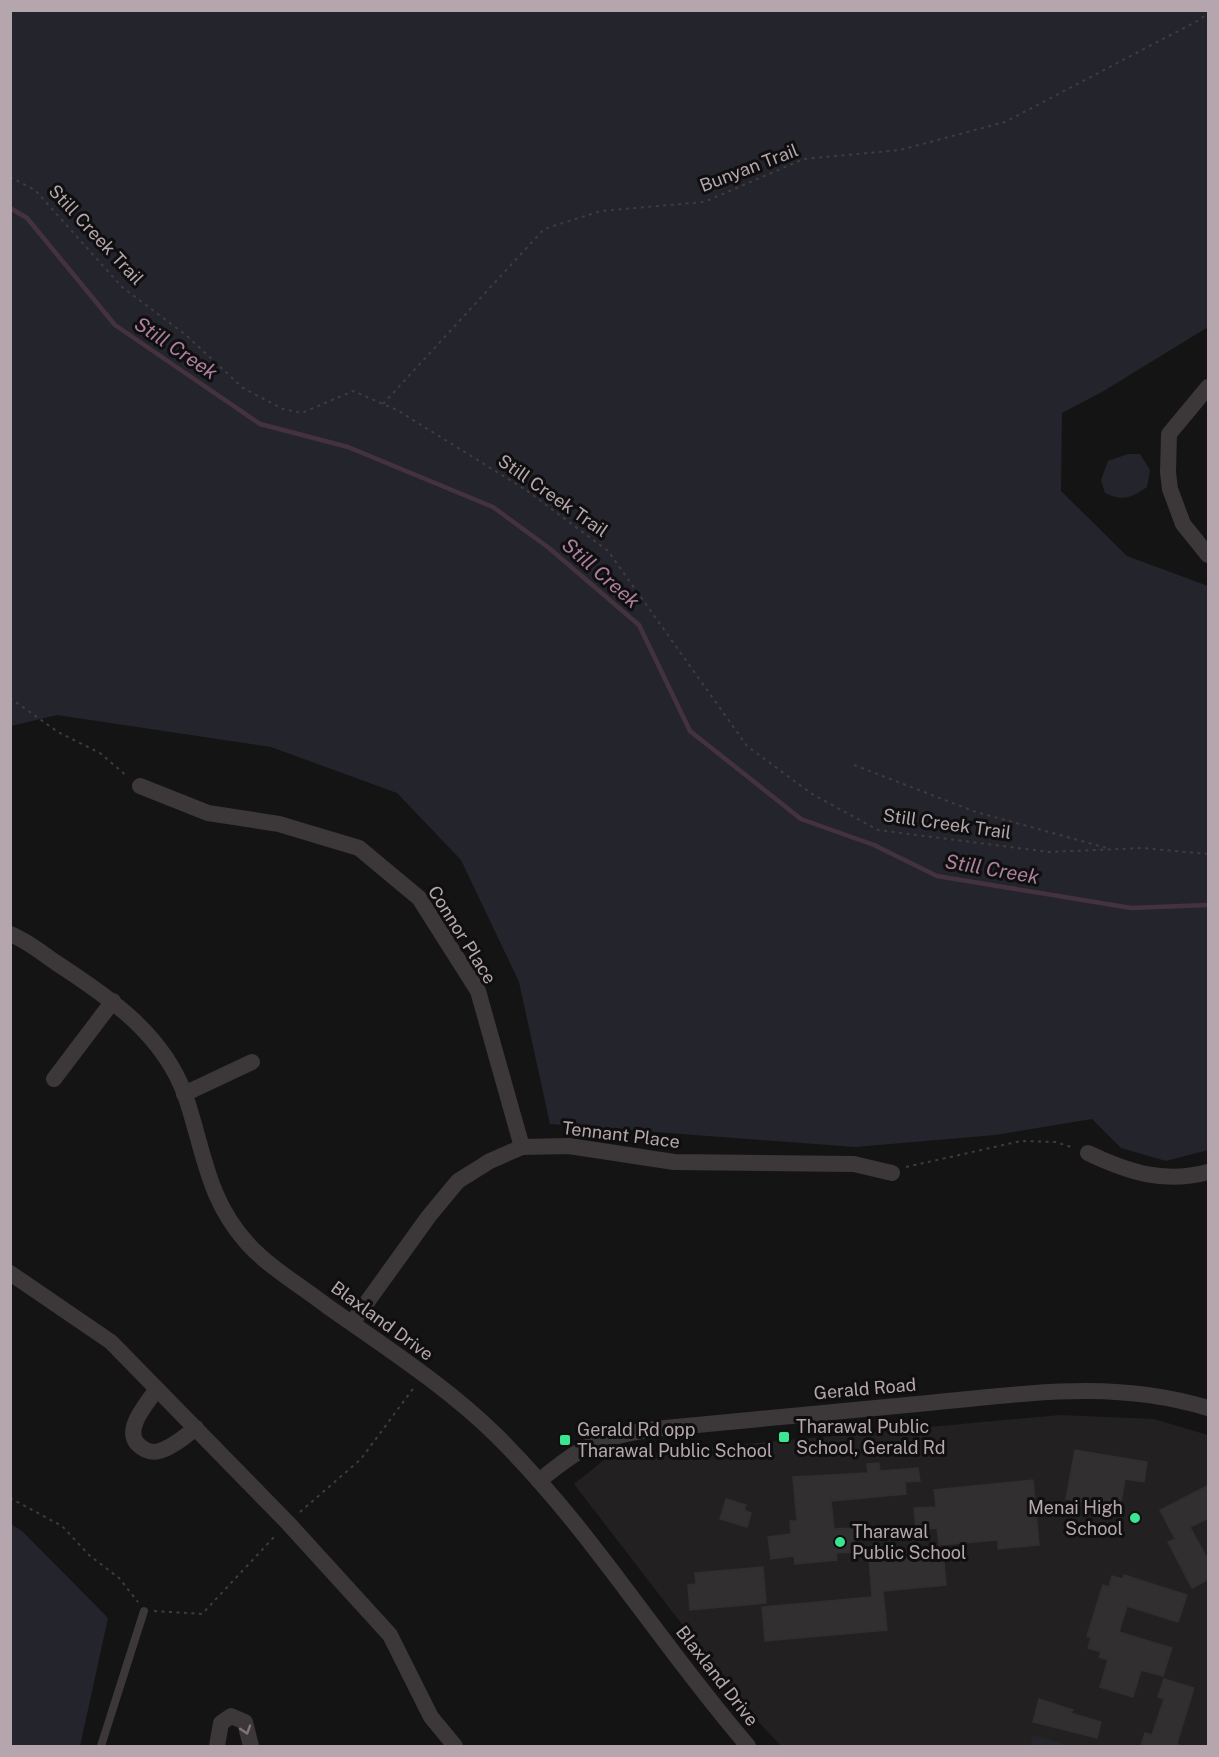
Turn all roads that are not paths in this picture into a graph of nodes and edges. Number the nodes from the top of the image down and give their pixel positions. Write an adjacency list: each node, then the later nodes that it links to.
1 (1209, 387): 2 (street)
2 (1203, 550)
3 (140, 786): 9 (street, Connor Place)
4 (10, 934): 5 (street, Blaxland Drive)
5 (113, 1002): 7 (street); 8 (street, Blaxland Drive)
6 (252, 1062): 8 (street)
7 (54, 1079)
8 (184, 1094): 14 (street, Blaxland Drive)
9 (522, 1147): 12 (street, Tennant Place); 14 (street, Tennant Place)
10 (1088, 1153): 11 (street)
11 (1209, 1172)
12 (892, 1173)
13 (10, 1273): 15 (street)
14 (352, 1323): 18 (street, Blaxland Drive)
15 (156, 1390): 17 (street); 17 (street)
16 (1209, 1407): 18 (street, Gerald Road)
17 (196, 1428): 23 (street)
18 (539, 1481): 24 (street, Blaxland Drive)
19 (144, 1611): 20 (lane)
20 (101, 1746)
21 (217, 1746): 22 (street, one-way to 22)
22 (251, 1746)
23 (455, 1746)
24 (748, 1746)

